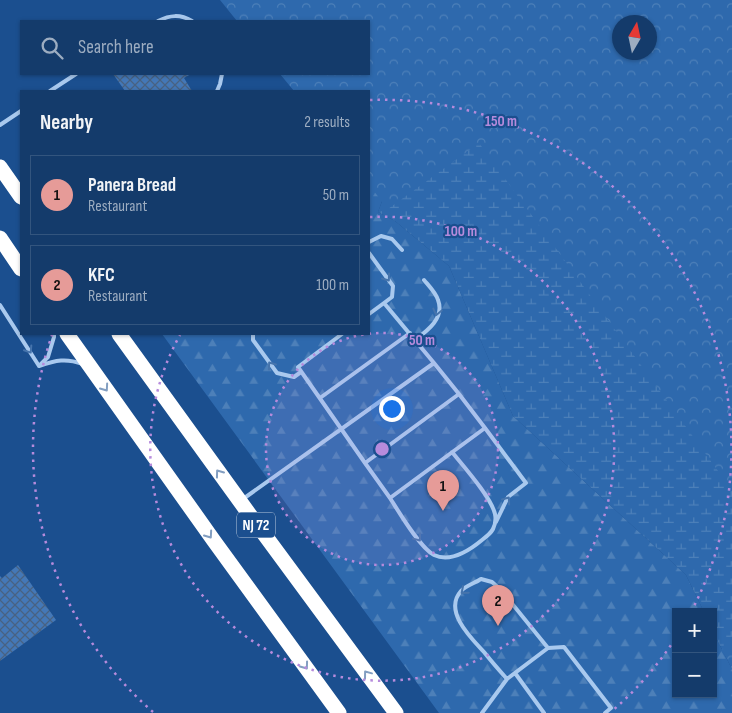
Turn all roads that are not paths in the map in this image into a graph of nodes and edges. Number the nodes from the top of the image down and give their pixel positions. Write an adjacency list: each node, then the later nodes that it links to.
1 (160, 20): 2 (lane)
2 (190, 20)
3 (74, 75): 5 (lane)
4 (222, 75): 6 (lane)
5 (52, 90)
6 (217, 90)
7 (20, 112): 8 (lane)
8 (0, 125)
9 (0, 167): 10 (highway)
10 (20, 196)
11 (0, 238): 15 (highway)
12 (370, 242): 13 (lane)
13 (402, 250)
14 (370, 254): 17 (lane, one-way to 17)
15 (20, 267)
16 (424, 280): 26 (lane, one-way to 26)
17 (384, 303): 19 (lane); 20 (lane)
18 (0, 305): 28 (lane, one-way to 28)
19 (370, 313)
20 (410, 333): 26 (lane); 32 (lane)
21 (54, 335): 28 (lane)
22 (68, 335): 29 (highway, NJ 72)
23 (121, 335): 38 (highway, NJ 72, one-way to 23)
24 (253, 335): 30 (lane, one-way to 24)
25 (341, 335): 30 (lane)
26 (415, 340): 27 (lane)
27 (434, 363): 31 (lane); 34 (lane)
28 (39, 366): 29 (lane)
29 (91, 368): 43 (highway, NJ 72, one-way to 43)
30 (302, 372): 32 (lane)
31 (459, 394): 33 (lane); 36 (lane)
32 (320, 398): 34 (lane)
33 (485, 428): 35 (lane); 39 (lane, one-way to 33)
34 (341, 429): 36 (lane); 38 (lane)
35 (452, 452): 37 (lane); 39 (lane)
36 (366, 463): 37 (lane)
37 (390, 498): 39 (lane, one-way to 39)
38 (240, 502): 44 (highway, NJ 72, one-way to 38)
39 (495, 523)
40 (548, 648): 41 (lane); 42 (lane, one-way to 42); 47 (lane)
41 (514, 673): 42 (lane); 46 (lane)
42 (507, 679): 45 (lane)
43 (339, 713)
44 (396, 713)
45 (482, 713)
46 (544, 713)
47 (605, 713)

